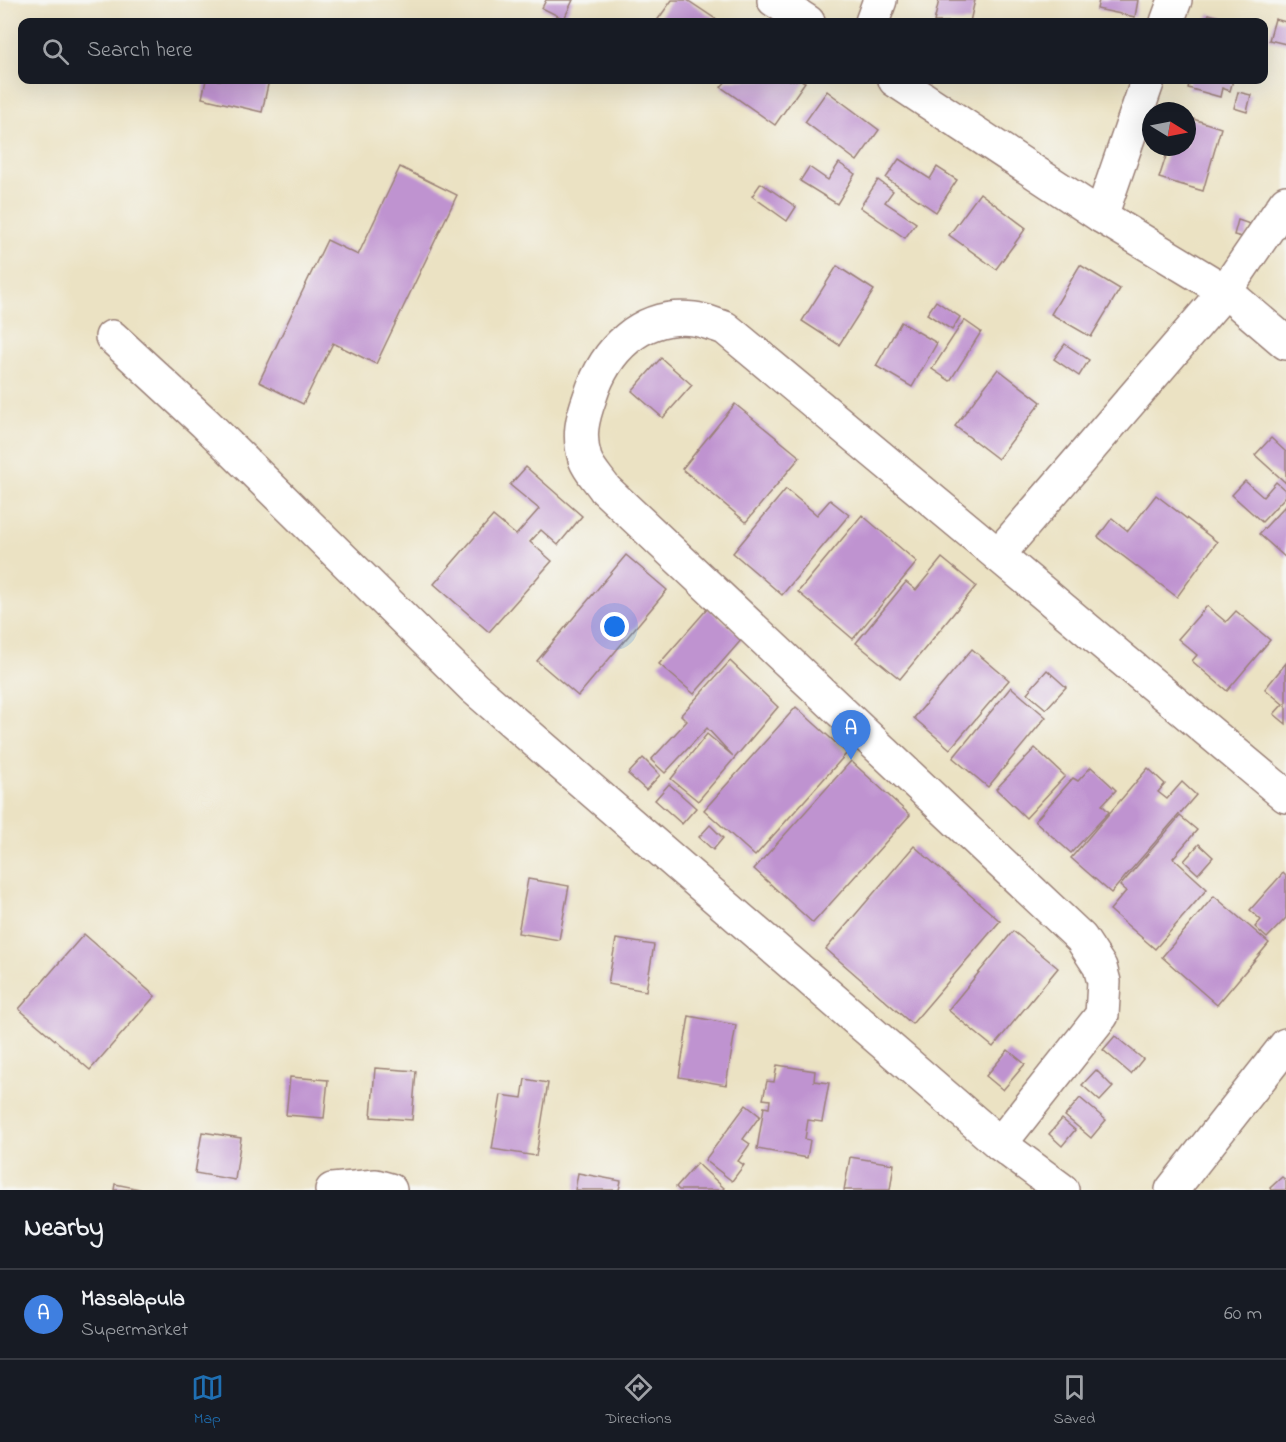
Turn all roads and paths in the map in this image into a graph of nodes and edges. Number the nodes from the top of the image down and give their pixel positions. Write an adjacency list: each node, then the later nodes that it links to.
1 (774, 0): 4 (street)
2 (880, 0): 5 (street)
3 (1175, 0): 6 (street)
4 (802, 18)
5 (873, 18)
6 (1168, 18)
7 (901, 84): 10 (street)
8 (1147, 84): 10 (street)
9 (1286, 202): 11 (street)
10 (1101, 216): 11 (street)
11 (1225, 291): 13 (street); 14 (street)
12 (112, 337): 17 (street)
13 (1286, 343)
14 (998, 555): 15 (street); 17 (street)
15 (1286, 796)
16 (1286, 1045): 21 (street)
17 (1000, 1144): 20 (street)
18 (332, 1190): 19 (street)
19 (390, 1190)
20 (1062, 1190)
21 (1172, 1190)

